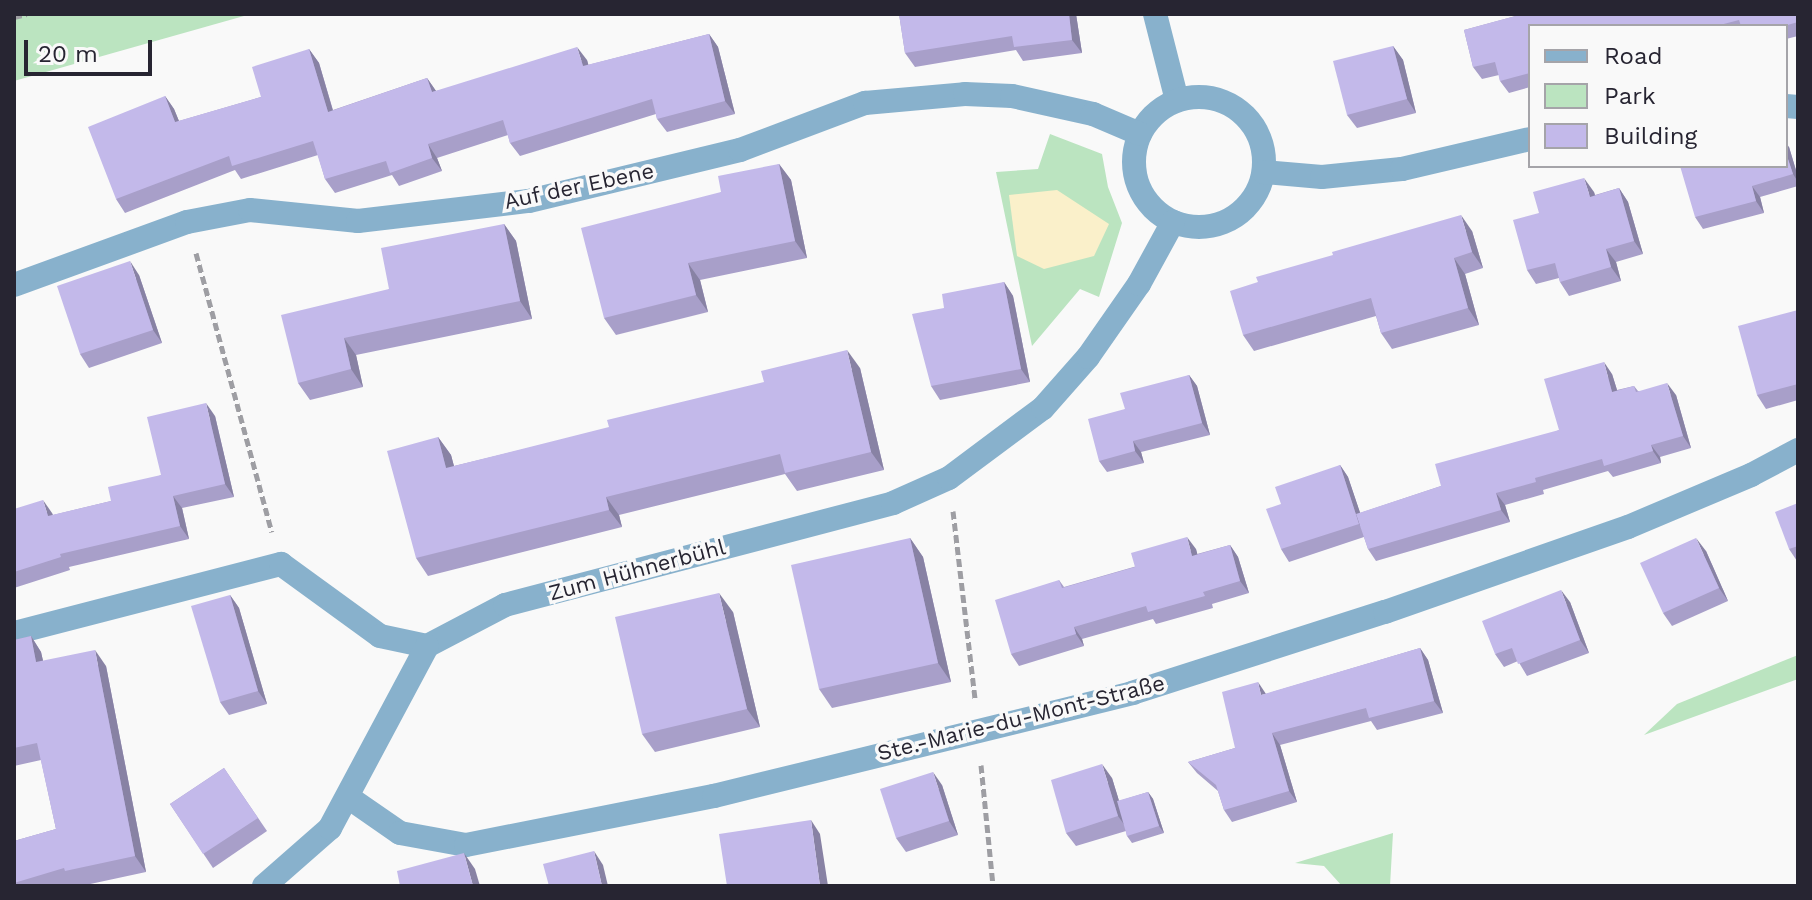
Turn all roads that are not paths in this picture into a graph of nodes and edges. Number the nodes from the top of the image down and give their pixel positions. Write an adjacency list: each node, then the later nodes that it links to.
1 (1155, 14): 2 (street)
2 (1177, 100): 3 (street); 5 (street)
3 (1140, 134): 6 (street); 7 (street, Auf der Ebene)
4 (1528, 139): 5 (street)
5 (1264, 172): 6 (street)
6 (1173, 222): 10 (street, Zum Hühnerbühl)
7 (14, 285)
8 (1798, 450): 11 (street, Ste.-Marie-du-Mont-Straße)
9 (14, 633): 10 (street)
10 (427, 646): 11 (street)
11 (348, 797): 12 (street)
12 (264, 886)

